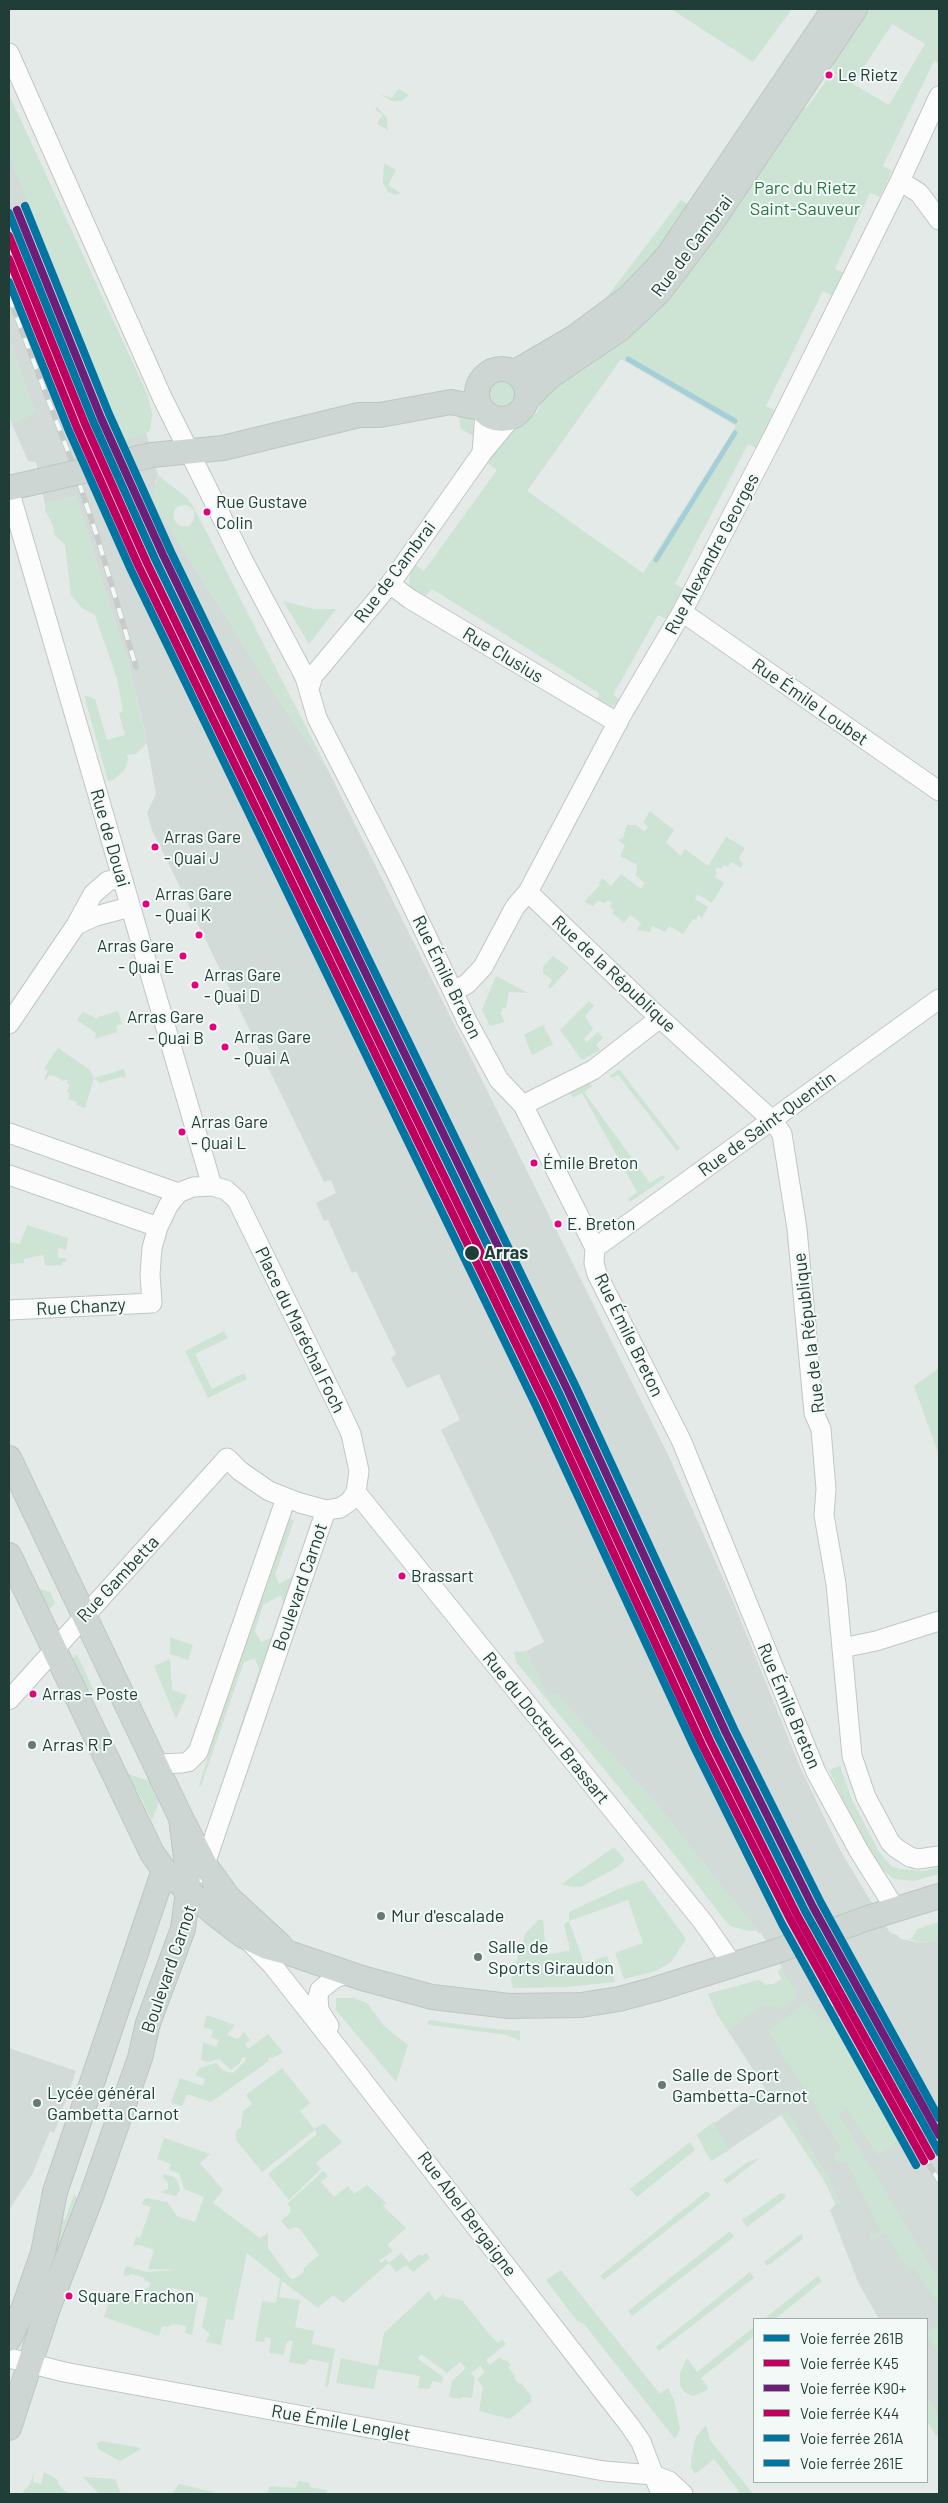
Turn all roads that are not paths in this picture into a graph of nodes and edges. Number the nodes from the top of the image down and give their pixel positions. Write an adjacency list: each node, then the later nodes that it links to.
1 (834, 9): 7 (main road, Rue de Cambrai)
2 (855, 9): 9 (main road, Rue de Cambrai)
3 (9, 53): 13 (street)
4 (939, 96): 5 (street, Rue Alexandre Georges)
5 (900, 181): 6 (street); 19 (street, Rue Alexandre Georges)
6 (939, 220)
7 (515, 372): 8 (main road); 9 (main road)
8 (481, 379): 10 (main road); 11 (main road)
9 (527, 399): 12 (main road)
10 (482, 410): 11 (main road); 12 (main road); 14 (street)
11 (359, 415): 13 (main road)
12 (511, 418): 14 (street, Rue de Cambrai)
13 (187, 450): 15 (main road, bridge); 20 (street)
14 (482, 453): 18 (street, Rue de Cambrai)
15 (9, 489): 17 (street, Rue de Douai)
16 (9, 538): 17 (street)
17 (28, 562): 23 (street, Rue de Douai)
18 (390, 584): 20 (street, Rue de Cambrai); 21 (street, Rue Clusius)
19 (682, 612): 21 (street, Rue Alexandre Georges); 22 (street, Rue Émile Loubet)
20 (310, 689): 27 (street, Rue Émile Breton)
21 (618, 722): 24 (street, Rue Alexandre Georges)
22 (939, 791)
23 (122, 878): 25 (street, Rue de Douai); 26 (street)
24 (528, 892): 27 (street, Rue Alexandre Georges); 29 (street, Rue de la République)
25 (130, 907): 26 (street); 35 (street, Rue de Douai)
26 (76, 925): 30 (street)
27 (454, 991): 31 (street, Rue Émile Breton)
28 (939, 999): 32 (street, Rue de Saint-Quentin)
29 (666, 1023): 31 (street); 32 (street, Rue de la République)
30 (9, 1024)
31 (523, 1104): 38 (street, Rue Émile Breton)
32 (773, 1121): 38 (street, Rue de Saint-Quentin); 48 (street, Rue de la République)
33 (9, 1133): 36 (street)
34 (9, 1175): 37 (street)
35 (212, 1186): 36 (street); 41 (street, Place du Maréchal Foch)
36 (178, 1193): 37 (street)
37 (158, 1227): 39 (street, Rue Chanzy)
38 (595, 1248): 56 (street, Rue Émile Breton)
39 (9, 1310)
40 (9, 1458): 45 (main road)
41 (356, 1492): 43 (street); 60 (street, Rue du Docteur Brassart)
42 (286, 1498): 43 (street); 45 (street, Rue Gambetta); 50 (street)
43 (326, 1510): 53 (street, Boulevard Carnot)
44 (9, 1555): 47 (main road)
45 (84, 1615): 47 (street, Rue Gambetta); 50 (main road)
46 (939, 1621): 48 (street)
47 (54, 1648): 49 (street, Rue Gambetta); 52 (main road)
48 (842, 1648): 51 (street, Rue de la République)
49 (9, 1700)
50 (157, 1764): 53 (main road)
51 (939, 1856)
52 (164, 1870): 53 (main road); 63 (main road, Boulevard Carnot)
53 (195, 1878): 55 (main road); 55 (main road); 57 (main road, Boulevard Carnot)
54 (939, 1896): 56 (main road)
55 (221, 1904): 57 (main road); 58 (main road); 59 (main road)
56 (888, 1912): 60 (main road)
57 (184, 1923): 64 (main road, Boulevard Carnot)
58 (242, 1934): 59 (main road); 62 (street, Rue Abel Bergaigne)
59 (286, 1952): 61 (main road)
60 (734, 1965): 61 (main road)
61 (347, 1974): 62 (street)
62 (333, 2042): 66 (street, Rue Abel Bergaigne)
63 (9, 2339)
64 (19, 2360): 65 (main road, Boulevard Carnot); 66 (street, Rue Émile Lenglet)
65 (9, 2428)
66 (653, 2475): 67 (street, Rue Abel Bergaigne); 68 (street)
67 (661, 2494)
68 (683, 2494)

